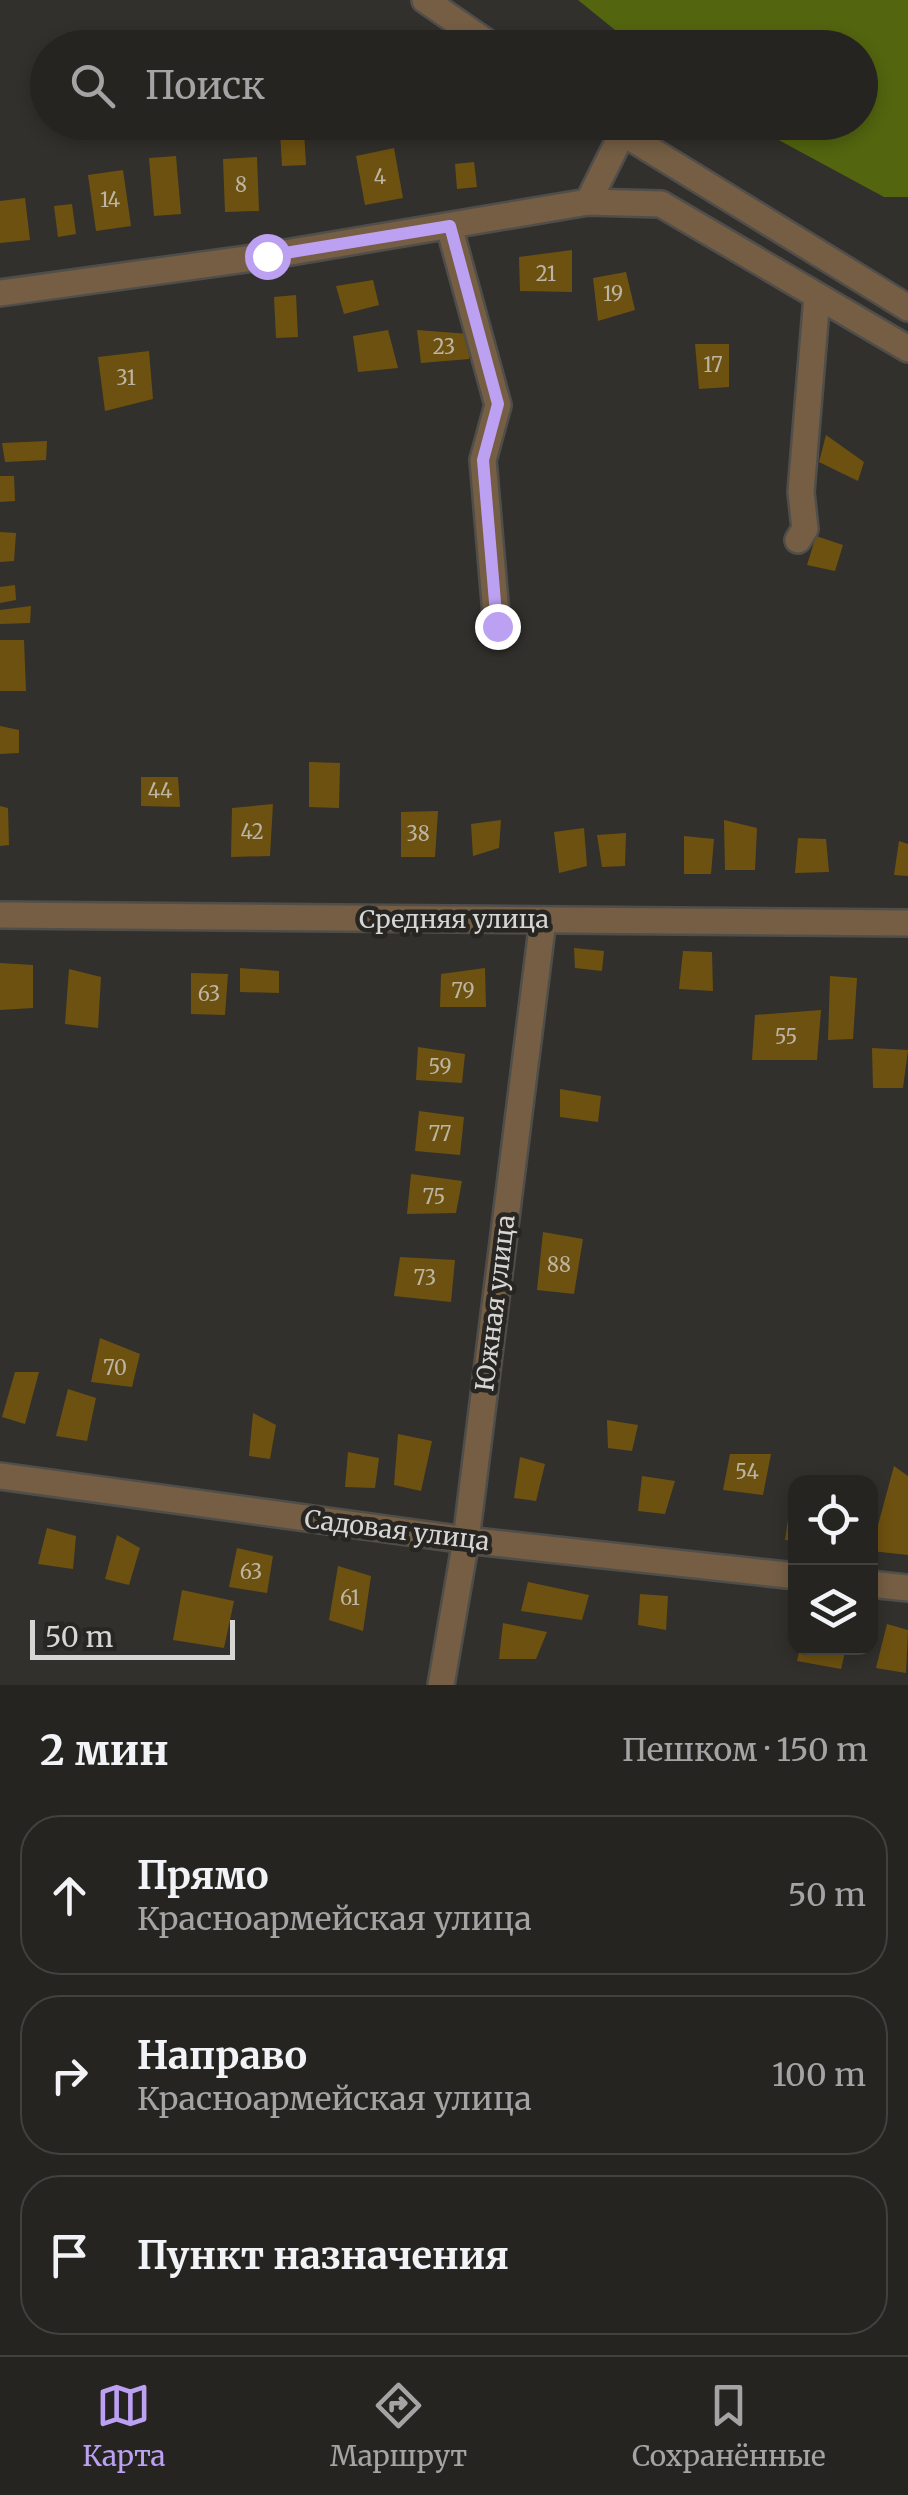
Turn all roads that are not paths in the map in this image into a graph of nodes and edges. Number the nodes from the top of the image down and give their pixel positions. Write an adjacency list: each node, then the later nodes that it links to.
1 (424, 0): 2 (street)
2 (468, 30)
3 (610, 140): 5 (street)
4 (634, 140): 9 (street)
5 (588, 202): 6 (street); 8 (street)
6 (450, 226): 7 (street); 12 (street)
7 (0, 293)
8 (817, 296): 10 (street); 11 (street)
9 (908, 308)
10 (908, 349)
11 (798, 540)
12 (497, 626)
13 (0, 915): 14 (street, Средняя улица)
14 (543, 920): 15 (street, Средняя улица); 17 (street, Южная улица)
15 (908, 923)
16 (0, 1476): 17 (street, Садовая улица)
17 (466, 1540): 18 (street, Садовая улица); 21 (street, Южная улица)
18 (788, 1575)
19 (878, 1585): 20 (street)
20 (908, 1588)
21 (441, 1685)

